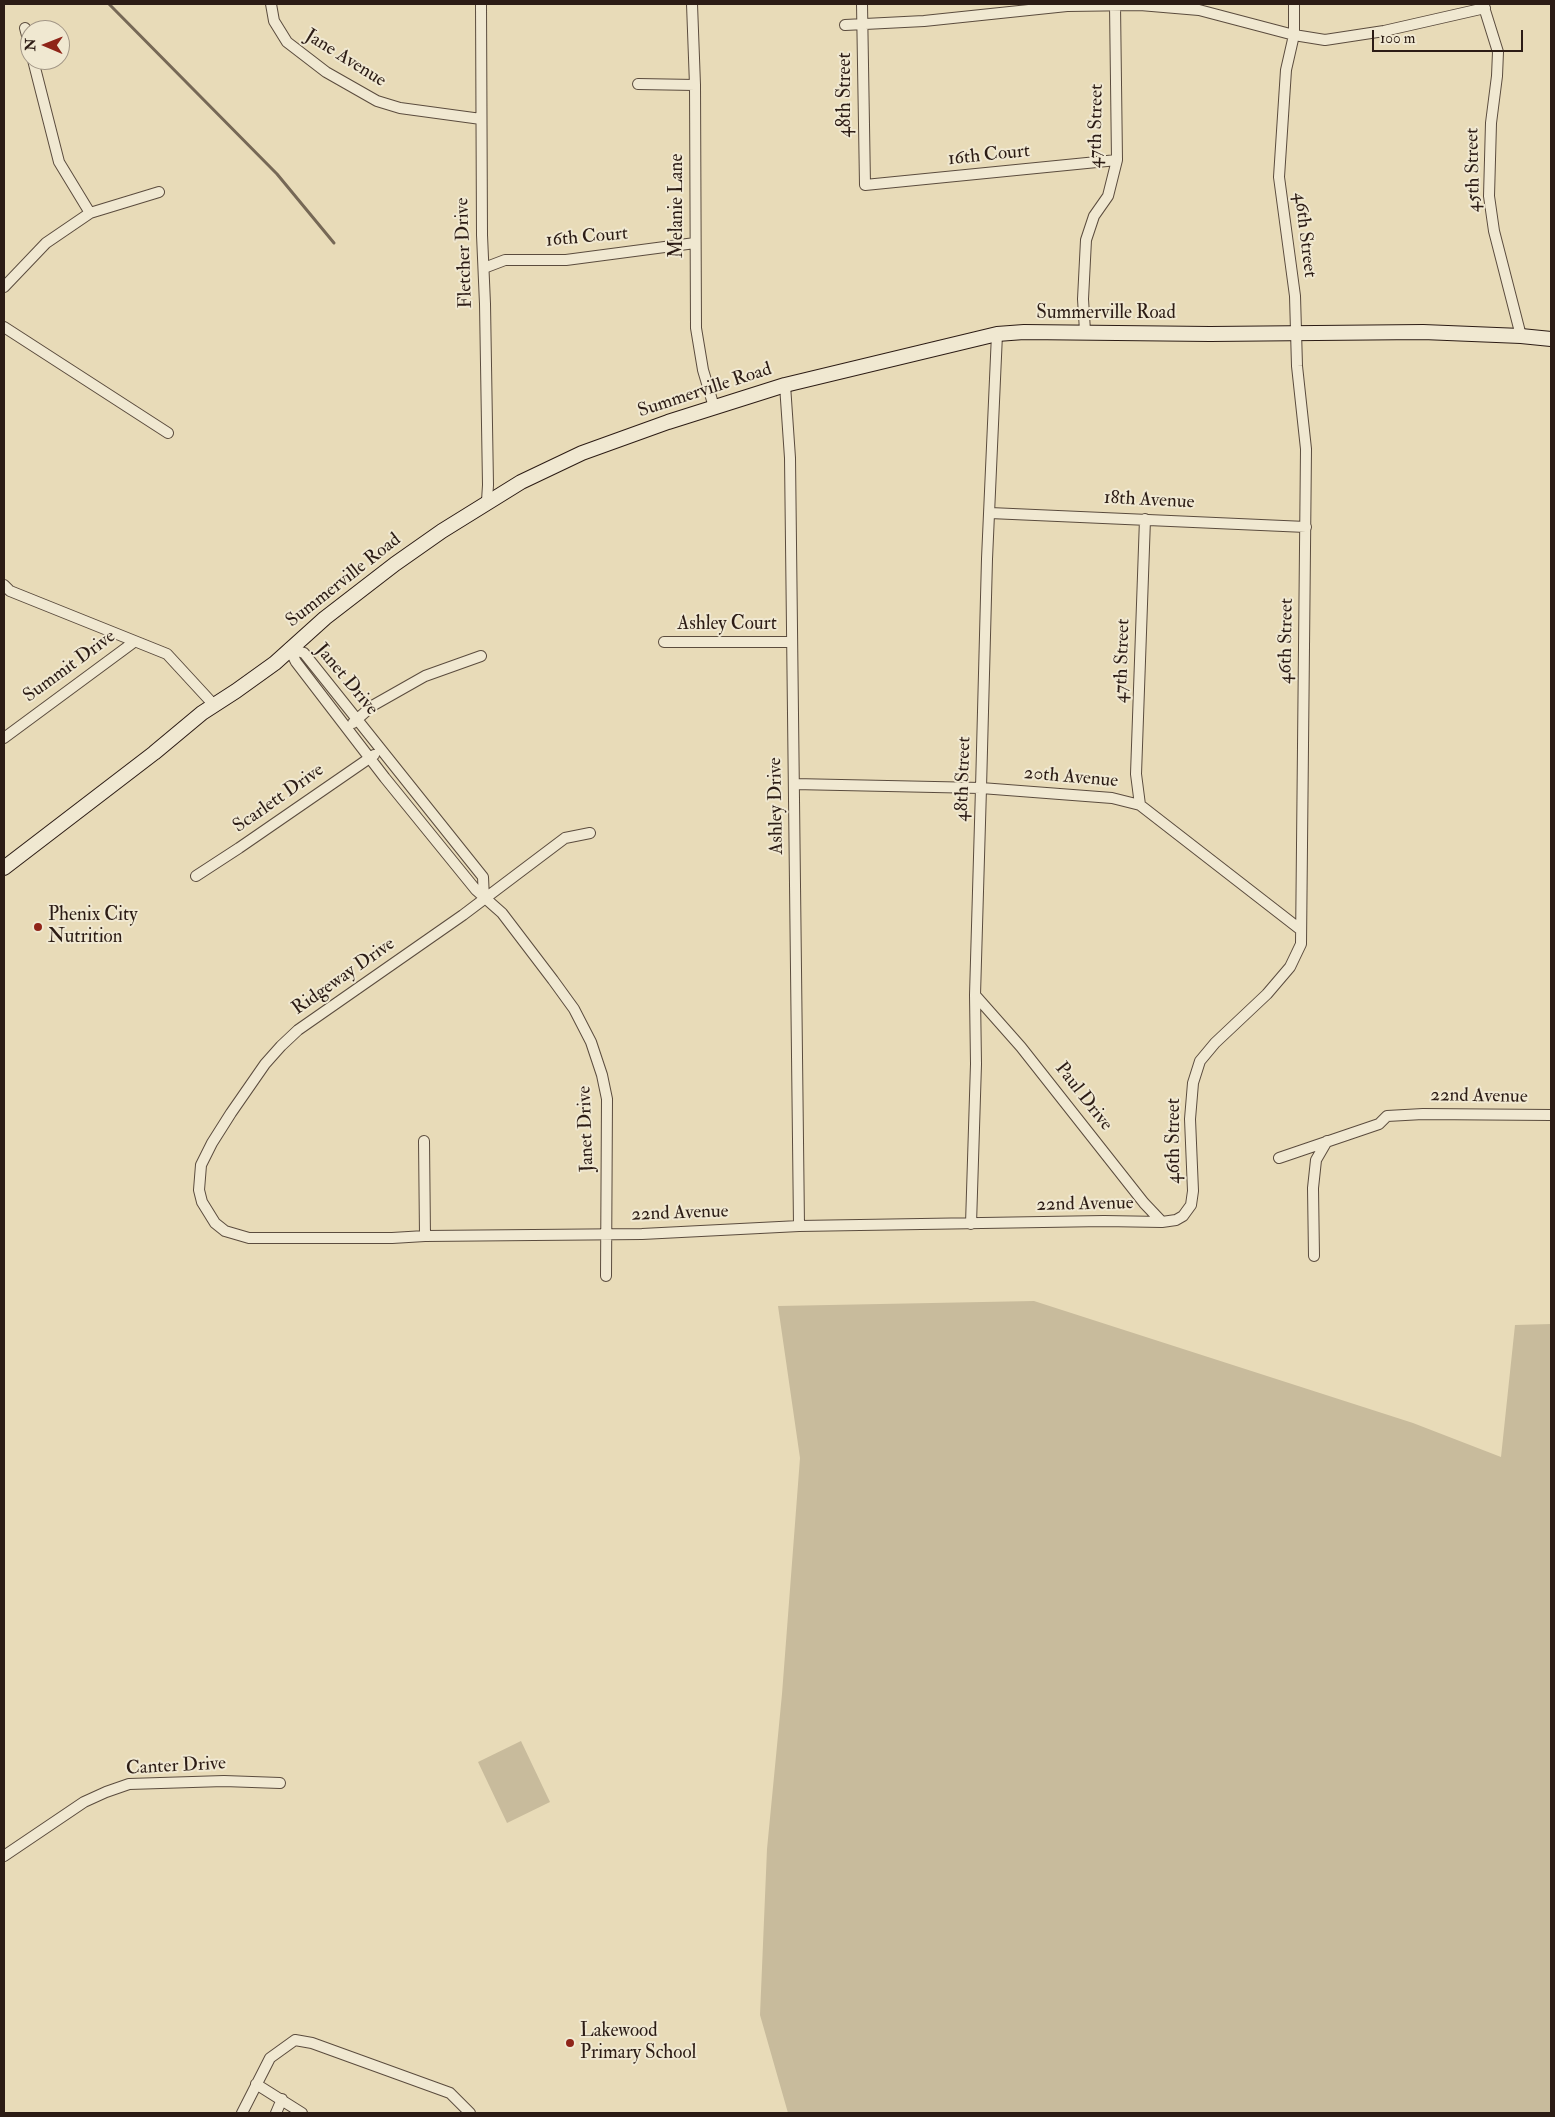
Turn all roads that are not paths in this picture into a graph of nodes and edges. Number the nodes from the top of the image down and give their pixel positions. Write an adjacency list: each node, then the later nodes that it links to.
1 (272, 4): 14 (street, Jane Avenue)
2 (481, 4): 14 (street, Fletcher Drive)
3 (692, 4): 13 (street, Melanie Lane)
4 (862, 4): 8 (street, 48th Street)
5 (1294, 4): 10 (street, 46th Street)
6 (1115, 5): 8 (street); 10 (street); 15 (street, 47th Street)
7 (1484, 6): 10 (street); 26 (street, 45th Street)
8 (862, 24): 9 (street); 16 (street, 48th Street)
9 (845, 25)
10 (1294, 35): 24 (street, 46th Street)
11 (36, 70): 18 (street)
12 (638, 84): 13 (street)
13 (695, 85): 19 (street, Melanie Lane)
14 (481, 120): 20 (street, Fletcher Drive)
15 (1117, 160): 16 (street, 16th Court); 23 (street, 47th Street)
16 (865, 185)
17 (159, 192): 18 (street)
18 (90, 213): 21 (street)
19 (695, 243): 20 (street, 16th Court); 29 (street, Melanie Lane)
20 (484, 268): 31 (street, Fletcher Drive)
21 (4, 287)
22 (4, 326): 30 (street)
23 (1085, 331): 24 (main road, Summerville Road); 25 (main road, Summerville Road)
24 (1295, 332): 26 (main road, Summerville Road); 34 (street, 46th Street)
25 (997, 334): 28 (main road, Summerville Road); 32 (street, 48th Street)
26 (1521, 336): 27 (main road, Summerville Road)
27 (1551, 339)
28 (785, 385): 29 (main road, Summerville Road); 38 (street, Ashley Drive)
29 (714, 407): 31 (main road, Summerville Road)
30 (168, 433)
31 (487, 502): 39 (main road, Summerville Road)
32 (990, 512): 33 (street, 18th Avenue); 48 (street, 48th Street)
33 (1145, 518): 34 (street, 18th Avenue); 49 (street, 47th Street)
34 (1306, 527): 54 (street, 46th Street)
35 (4, 585): 36 (street)
36 (134, 642): 41 (street); 44 (street, Summit Drive)
37 (664, 642): 38 (street, Ashley Court)
38 (791, 642): 47 (street, Ashley Drive)
39 (289, 648): 41 (main road, Summerville Road); 42 (street, Janet Drive); 43 (street, Janet Drive)
40 (480, 656): 42 (street)
41 (214, 705): 51 (main road, Summerville Road)
42 (357, 719): 43 (street); 45 (street, Janet Drive)
43 (346, 728): 46 (street, Janet Drive)
44 (4, 738)
45 (381, 750): 46 (street, Scarlett Drive); 53 (street, Janet Drive)
46 (370, 758): 52 (street, Scarlett Drive); 53 (street, Janet Drive)
47 (794, 784): 48 (street, 20th Avenue); 63 (street, Ashley Drive)
48 (981, 788): 49 (street, 20th Avenue); 55 (street, 48th Street)
49 (1140, 805): 54 (street, 20th Avenue)
50 (590, 833): 53 (street, Ridgeway Drive)
51 (4, 868)
52 (196, 876)
53 (484, 899): 60 (street, Ridgeway Drive); 64 (street, Janet Drive)
54 (1301, 930): 61 (street, 46th Street)
55 (975, 995): 61 (street, Paul Drive); 62 (street, 48th Street)
56 (1551, 1115): 58 (street, 22nd Avenue)
57 (424, 1141): 65 (street)
58 (1327, 1141): 59 (street, 22nd Avenue); 66 (street)
59 (1279, 1158)
60 (208, 1213): 65 (street, 22nd Avenue)
61 (1162, 1222): 62 (street, 22nd Avenue)
62 (971, 1224): 63 (street, 22nd Avenue)
63 (799, 1226): 64 (street, 22nd Avenue)
64 (606, 1234): 65 (street, 22nd Avenue); 67 (street, Janet Drive)
65 (424, 1236)
66 (1314, 1256)
67 (606, 1276)
68 (280, 1783): 69 (street, Canter Drive)
69 (4, 1856)
70 (256, 2084): 71 (street); 72 (street); 75 (street)
71 (282, 2099): 73 (street); 74 (street)
72 (242, 2113)
73 (276, 2113)
74 (302, 2113)
75 (470, 2113)

